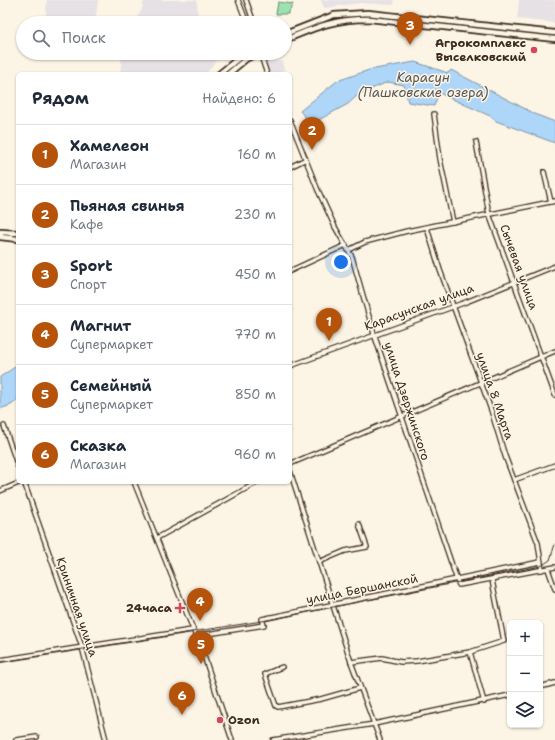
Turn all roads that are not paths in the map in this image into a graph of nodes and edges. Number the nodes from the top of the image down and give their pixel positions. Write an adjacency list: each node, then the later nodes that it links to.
1 (238, 0): 3 (street)
2 (246, 0): 4 (street)
3 (244, 16)
4 (252, 16)
5 (402, 16): 6 (main road); 7 (main road); 9 (main road)
6 (401, 22): 9 (main road); 10 (main road)
7 (292, 31)
8 (555, 33): 9 (main road)
9 (543, 35): 11 (main road)
10 (292, 37)
11 (555, 39)
12 (236, 60): 15 (main road)
13 (245, 60): 16 (main road)
14 (262, 60): 17 (street)
15 (221, 72)
16 (230, 72)
17 (266, 72)
18 (434, 114): 26 (street)
19 (292, 125): 21 (street, улица Дзержинского)
20 (476, 142): 25 (street, Сычевая улица)
21 (306, 159): 22 (street); 32 (street, улица Дзержинского)
22 (292, 166)
23 (544, 172): 24 (street)
24 (554, 202): 25 (street)
25 (489, 214): 26 (street); 36 (street, Сычевая улица)
26 (453, 222): 27 (street)
27 (427, 228): 33 (street); 37 (street, улица 8 Марта)
28 (0, 232): 29 (main road)
29 (16, 233)
30 (0, 237): 31 (main road)
31 (16, 239)
32 (346, 245): 33 (street, улица Дзержинского); 35 (street)
33 (349, 250): 38 (street, улица Дзержинского)
34 (555, 266): 36 (street, Карасунская улица)
35 (292, 270)
36 (514, 282): 37 (street, Карасунская улица); 40 (street, Сычевая улица)
37 (454, 306): 38 (street, Карасунская улица); 42 (street, улица 8 Марта)
38 (374, 334): 41 (street, Карасунская улица); 44 (street, улица Дзержинского)
39 (555, 351): 40 (street)
40 (541, 358): 42 (street); 43 (street, Сычевая улица)
41 (292, 365)
42 (480, 383): 44 (street); 50 (street, улица 8 Марта)
43 (555, 395)
44 (402, 417): 47 (street); 63 (street, улица Дзержинского)
45 (4, 426): 46 (street)
46 (16, 461)
47 (292, 463)
48 (555, 465): 50 (street)
49 (292, 477): 58 (street)
50 (514, 480): 59 (street, улица 8 Марта)
51 (17, 484): 55 (street)
52 (23, 484): 69 (street, Криничная улица)
53 (135, 484): 57 (street)
54 (254, 484): 57 (street)
55 (0, 491)
56 (359, 524): 58 (street)
57 (157, 538): 67 (street)
58 (319, 562): 66 (street)
59 (540, 562): 62 (street, улица 8 Марта); 63 (street, улица Бершанской)
60 (555, 567): 61 (street)
61 (548, 568): 62 (street); 65 (street)
62 (542, 570): 64 (street)
63 (456, 580): 64 (street); 66 (street, улица Бершанской)
64 (492, 580): 70 (street)
65 (555, 589)
66 (334, 604): 68 (street, улица Бершанской); 72 (street)
67 (192, 630): 68 (street); 69 (street)
68 (194, 636): 83 (street)
69 (82, 647): 71 (street); 82 (street, Криничная улица)
70 (470, 652): 72 (street); 78 (street)
71 (0, 660)
72 (351, 662): 76 (street)
73 (282, 667): 76 (street)
74 (555, 683): 75 (street)
75 (543, 686)
76 (360, 688): 79 (street)
77 (507, 696): 78 (street)
78 (484, 702): 79 (street)
79 (374, 724): 84 (street); 85 (street)
80 (37, 737): 81 (street)
81 (16, 740)
82 (106, 740)
83 (232, 740)
84 (272, 740)
85 (380, 740)

